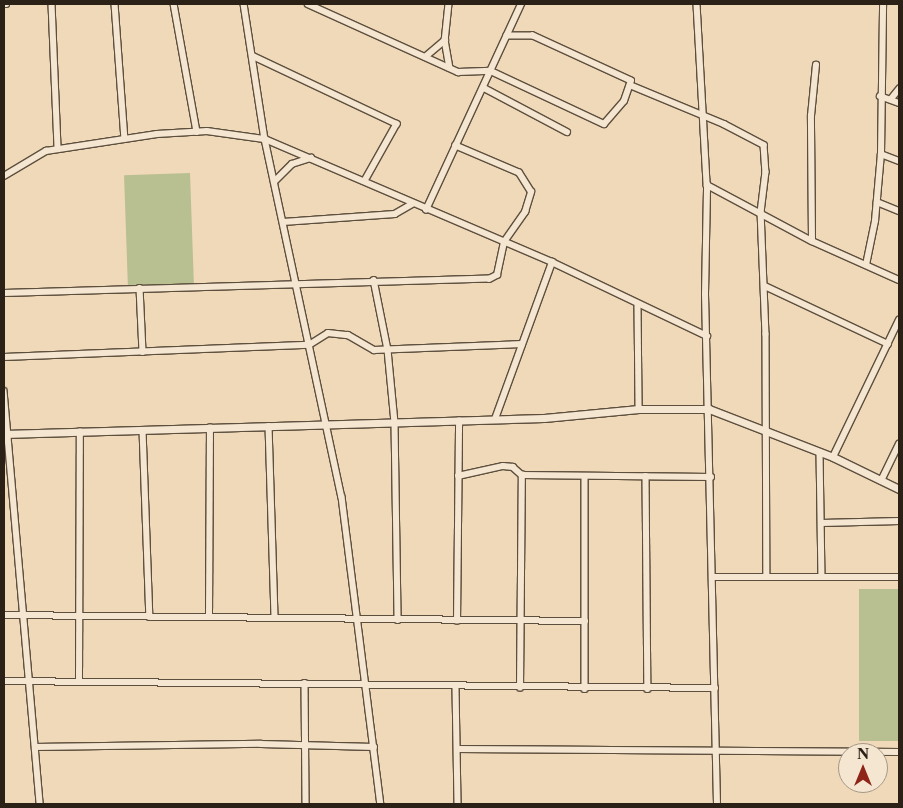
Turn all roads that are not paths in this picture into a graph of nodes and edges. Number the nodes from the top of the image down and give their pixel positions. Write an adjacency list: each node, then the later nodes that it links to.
1 (52, 4): 30 (street)
2 (115, 4): 27 (street)
3 (174, 4): 25 (street)
4 (244, 4): 13 (street)
5 (310, 4): 14 (street)
6 (449, 4): 12 (street)
7 (521, 4): 11 (street)
8 (689, 4): 10 (street)
9 (883, 4): 21 (street)
10 (697, 6): 24 (street)
11 (507, 36): 17 (street); 18 (street)
12 (445, 40): 14 (street); 16 (street)
13 (252, 56): 28 (street); 35 (street)
14 (425, 57): 16 (street)
15 (816, 65): 45 (street)
16 (450, 68): 17 (street)
17 (490, 70): 18 (street); 19 (street)
18 (630, 85): 24 (street)
19 (484, 88): 26 (street); 29 (street)
20 (899, 89): 22 (street)
21 (880, 96): 22 (street); 31 (street)
22 (891, 99): 23 (street)
23 (899, 103)
24 (704, 117): 37 (street); 41 (street)
25 (197, 132): 27 (street); 28 (street)
26 (567, 132)
27 (125, 139): 30 (street)
28 (266, 139): 32 (street); 36 (street)
29 (456, 146): 40 (street); 44 (street)
30 (58, 149): 34 (street)
31 (882, 154): 33 (street); 38 (street)
32 (311, 158): 35 (street); 36 (street)
33 (899, 161)
34 (4, 176)
35 (365, 181): 39 (street)
36 (274, 182): 43 (street)
37 (707, 184): 41 (street); 56 (street)
38 (877, 202): 42 (street); 47 (street)
39 (412, 204): 40 (street); 43 (street)
40 (426, 210): 44 (street)
41 (761, 211): 45 (street); 51 (street)
42 (899, 211)
43 (283, 222): 50 (street)
44 (504, 242): 46 (street); 48 (street)
45 (812, 242): 47 (street)
46 (552, 262): 54 (street); 57 (street)
47 (866, 265): 49 (street)
48 (374, 280): 50 (street); 60 (street)
49 (899, 280)
50 (297, 285): 52 (street); 59 (street)
51 (765, 286): 58 (street); 73 (street)
52 (140, 288): 53 (street); 61 (street)
53 (4, 293)
54 (638, 306): 56 (street); 65 (street)
55 (899, 320): 58 (street)
56 (707, 336): 64 (street)
57 (522, 344): 60 (street); 66 (street)
58 (888, 344): 78 (street)
59 (309, 345): 60 (street); 61 (street); 69 (street)
60 (388, 350): 68 (street)
61 (143, 352): 62 (street)
62 (4, 357)
63 (4, 391): 75 (street)
64 (709, 408): 65 (street); 73 (street); 83 (street)
65 (639, 409): 66 (street)
66 (495, 419): 67 (street)
67 (459, 421): 68 (street); 80 (street)
68 (395, 422): 69 (street); 98 (street)
69 (326, 425): 70 (street); 102 (street)
70 (269, 426): 71 (street); 97 (street)
71 (210, 428): 72 (street); 96 (street)
72 (143, 430): 74 (street); 94 (street)
73 (766, 431): 77 (street); 88 (street)
74 (80, 432): 75 (street); 95 (street)
75 (5, 434): 93 (street)
76 (899, 444): 84 (street)
77 (820, 452): 78 (street); 87 (street)
78 (833, 457): 84 (street)
79 (522, 475): 80 (street); 81 (street); 100 (street)
80 (458, 476): 99 (street)
81 (585, 476): 82 (street); 101 (street)
82 (646, 476): 83 (street); 112 (street)
83 (711, 477): 91 (street)
84 (881, 481): 85 (street)
85 (899, 489)
86 (899, 521): 87 (street)
87 (822, 523): 89 (street)
88 (767, 577): 89 (street); 91 (street)
89 (822, 577): 90 (street)
90 (899, 577)
91 (713, 578): 111 (street)
92 (4, 615): 93 (street)
93 (26, 616): 95 (street); 105 (street)
94 (150, 616): 95 (street); 96 (street)
95 (82, 617): 103 (street)
96 (209, 617): 97 (street)
97 (275, 618): 102 (street)
98 (398, 620): 99 (street); 102 (street)
99 (457, 621): 100 (street)
100 (522, 621): 101 (street); 109 (street)
101 (585, 621): 110 (street)
102 (358, 622): 107 (street)
103 (79, 679): 105 (street); 106 (street)
104 (4, 681): 105 (street)
105 (32, 682): 114 (street)
106 (305, 683): 107 (street); 113 (street)
107 (366, 685): 108 (street); 115 (street)
108 (456, 688): 109 (street); 116 (street)
109 (520, 688): 110 (street)
110 (585, 688): 112 (street)
111 (715, 688): 112 (street); 118 (street)
112 (648, 689)
113 (306, 745): 114 (street); 115 (street); 120 (street)
114 (35, 747): 119 (street)
115 (374, 747): 121 (street)
116 (457, 749): 118 (street); 122 (street)
117 (899, 752): 118 (street)
118 (716, 754): 123 (street)
119 (40, 804)
120 (306, 804)
121 (381, 804)
122 (458, 804)
123 (718, 804)

